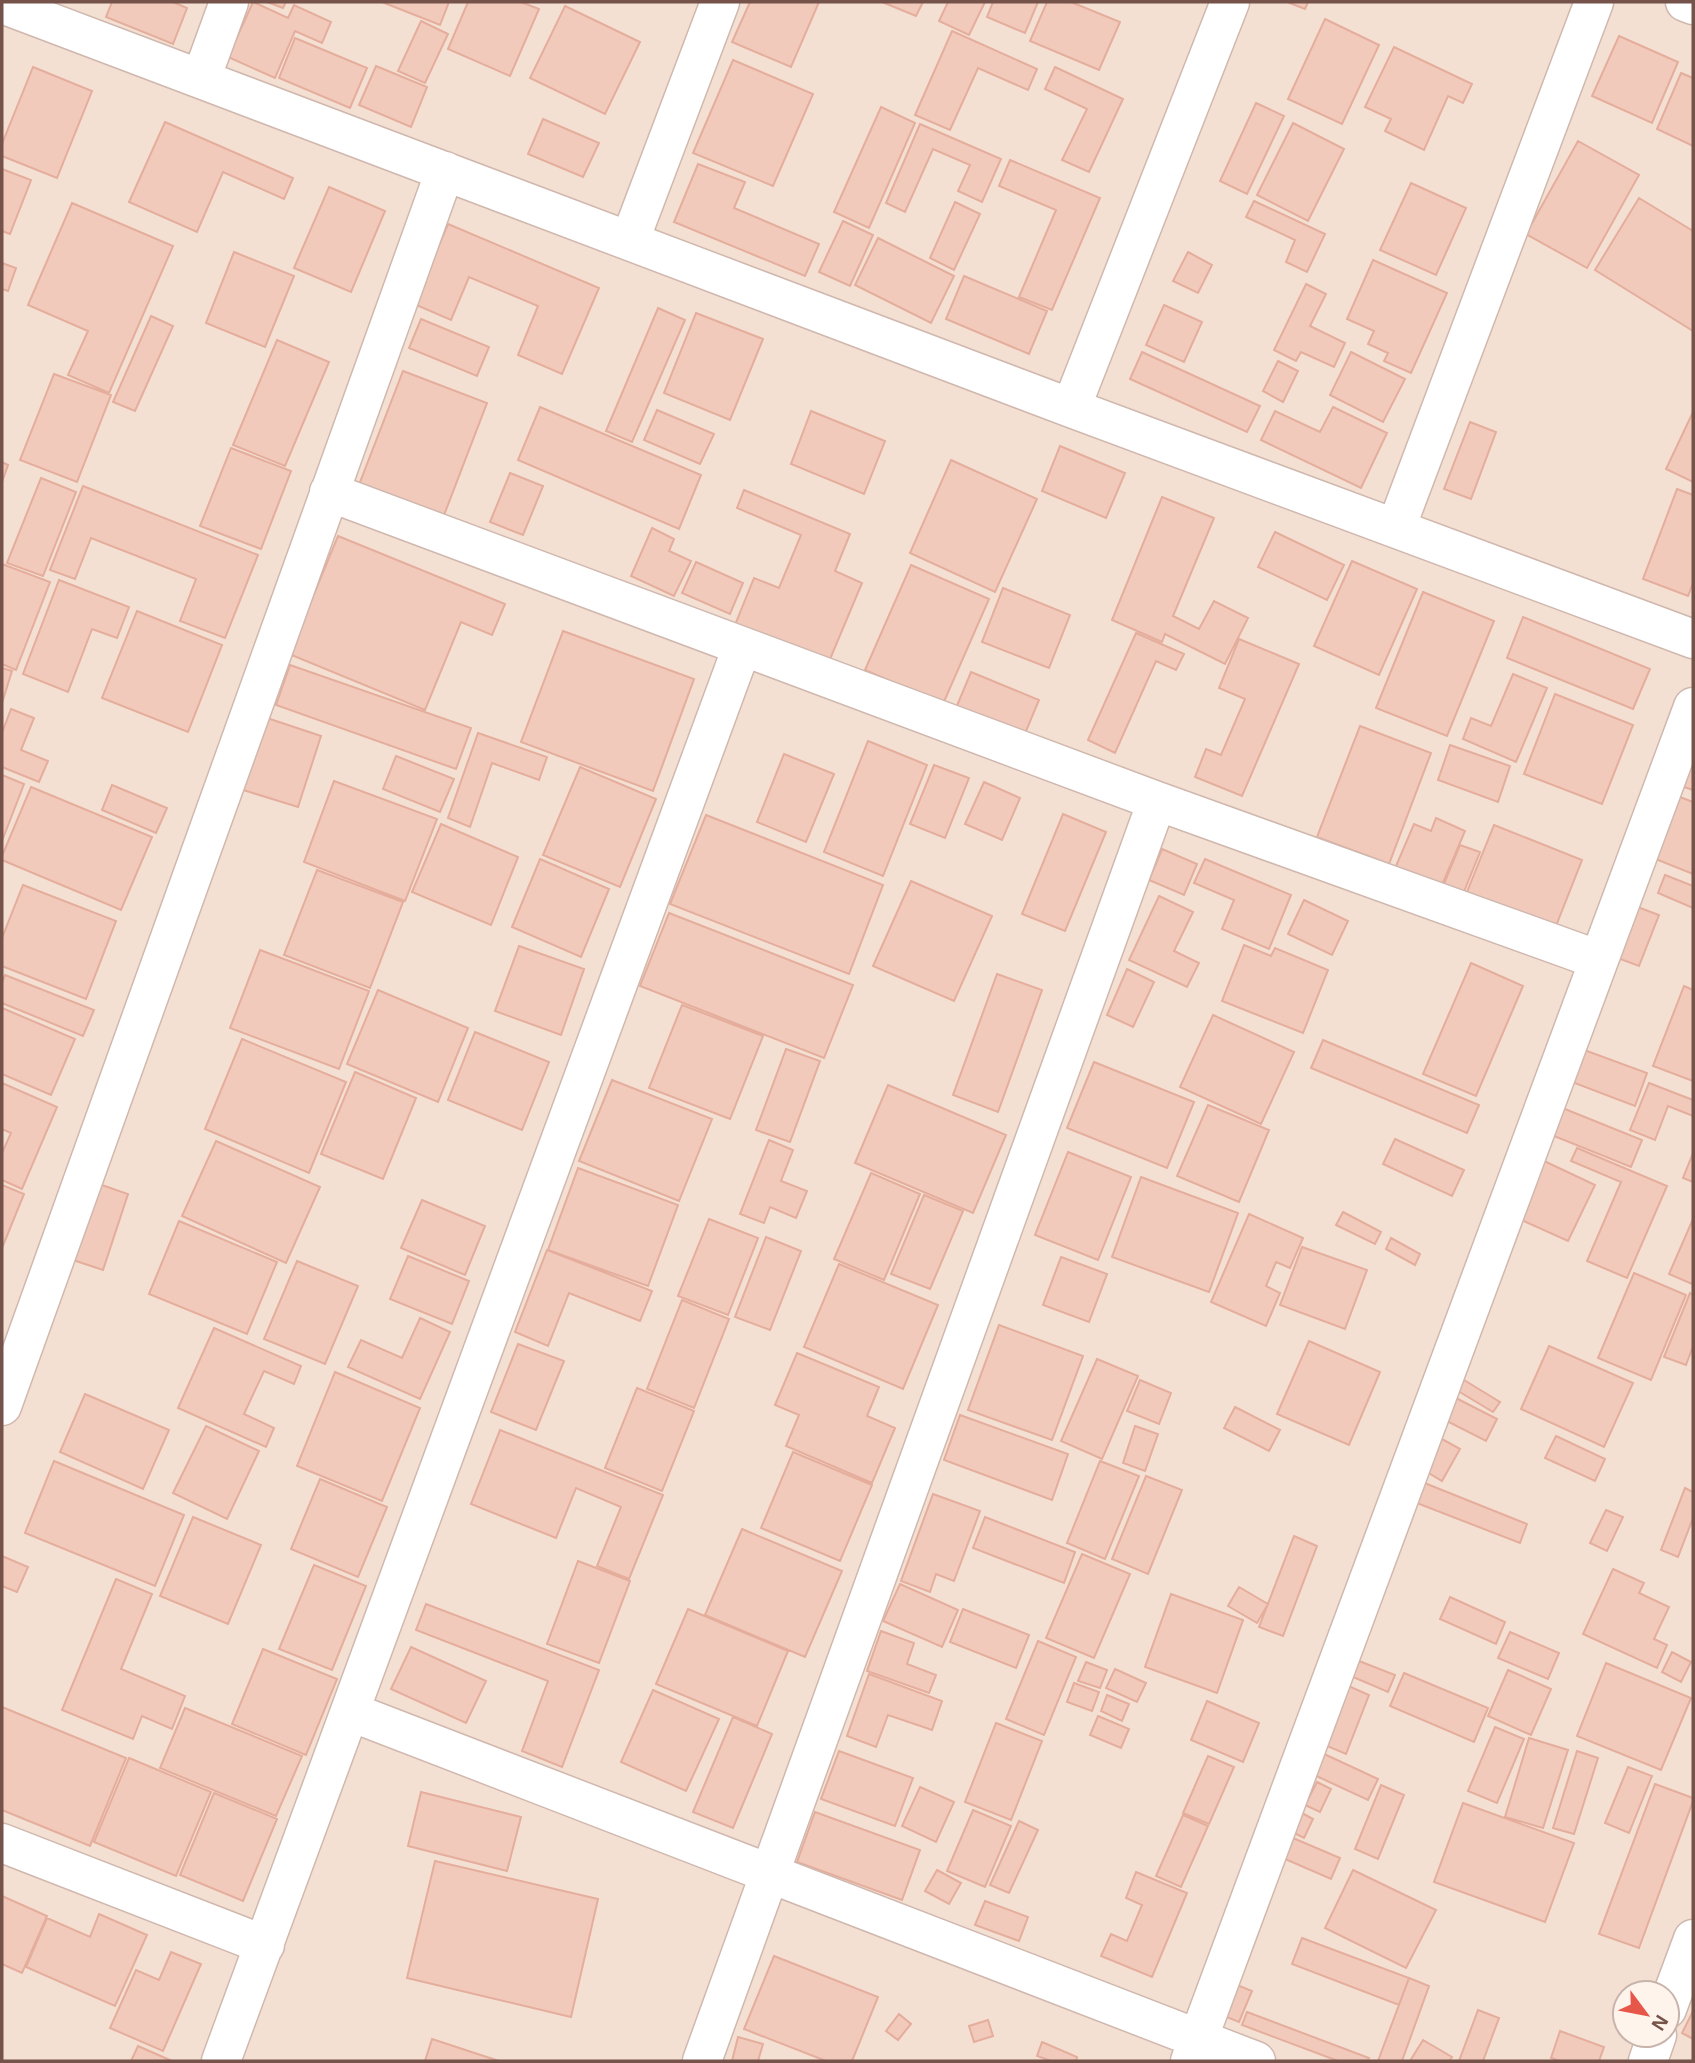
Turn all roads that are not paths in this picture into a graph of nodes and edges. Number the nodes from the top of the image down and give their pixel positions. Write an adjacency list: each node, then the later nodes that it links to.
1 (229, 2): 8 (street)
2 (720, 2): 10 (street)
3 (1230, 2): 11 (street)
4 (1594, 2): 13 (street)
5 (1685, 2): 7 (street)
6 (2, 4): 8 (street)
7 (1693, 5)
8 (201, 79): 9 (street)
9 (445, 171): 10 (street); 12 (street)
10 (630, 240): 11 (street)
11 (1070, 408): 13 (street)
12 (329, 492): 15 (street); 19 (street)
13 (1396, 528): 14 (street)
14 (1693, 639)
15 (742, 647): 17 (street); 20 (street)
16 (1693, 707): 18 (street)
17 (1157, 802): 18 (street); 22 (street)
18 (1599, 960): 26 (street)
19 (2, 1406)
20 (351, 1712): 22 (street); 24 (street)
21 (2, 1843): 24 (street)
22 (771, 1874): 26 (street); 28 (street)
23 (1693, 1939): 25 (street)
24 (265, 1945): 27 (street)
25 (1678, 1979)
26 (1194, 2050): 29 (street)
27 (221, 2061)
28 (702, 2061)
29 (1256, 2061)

